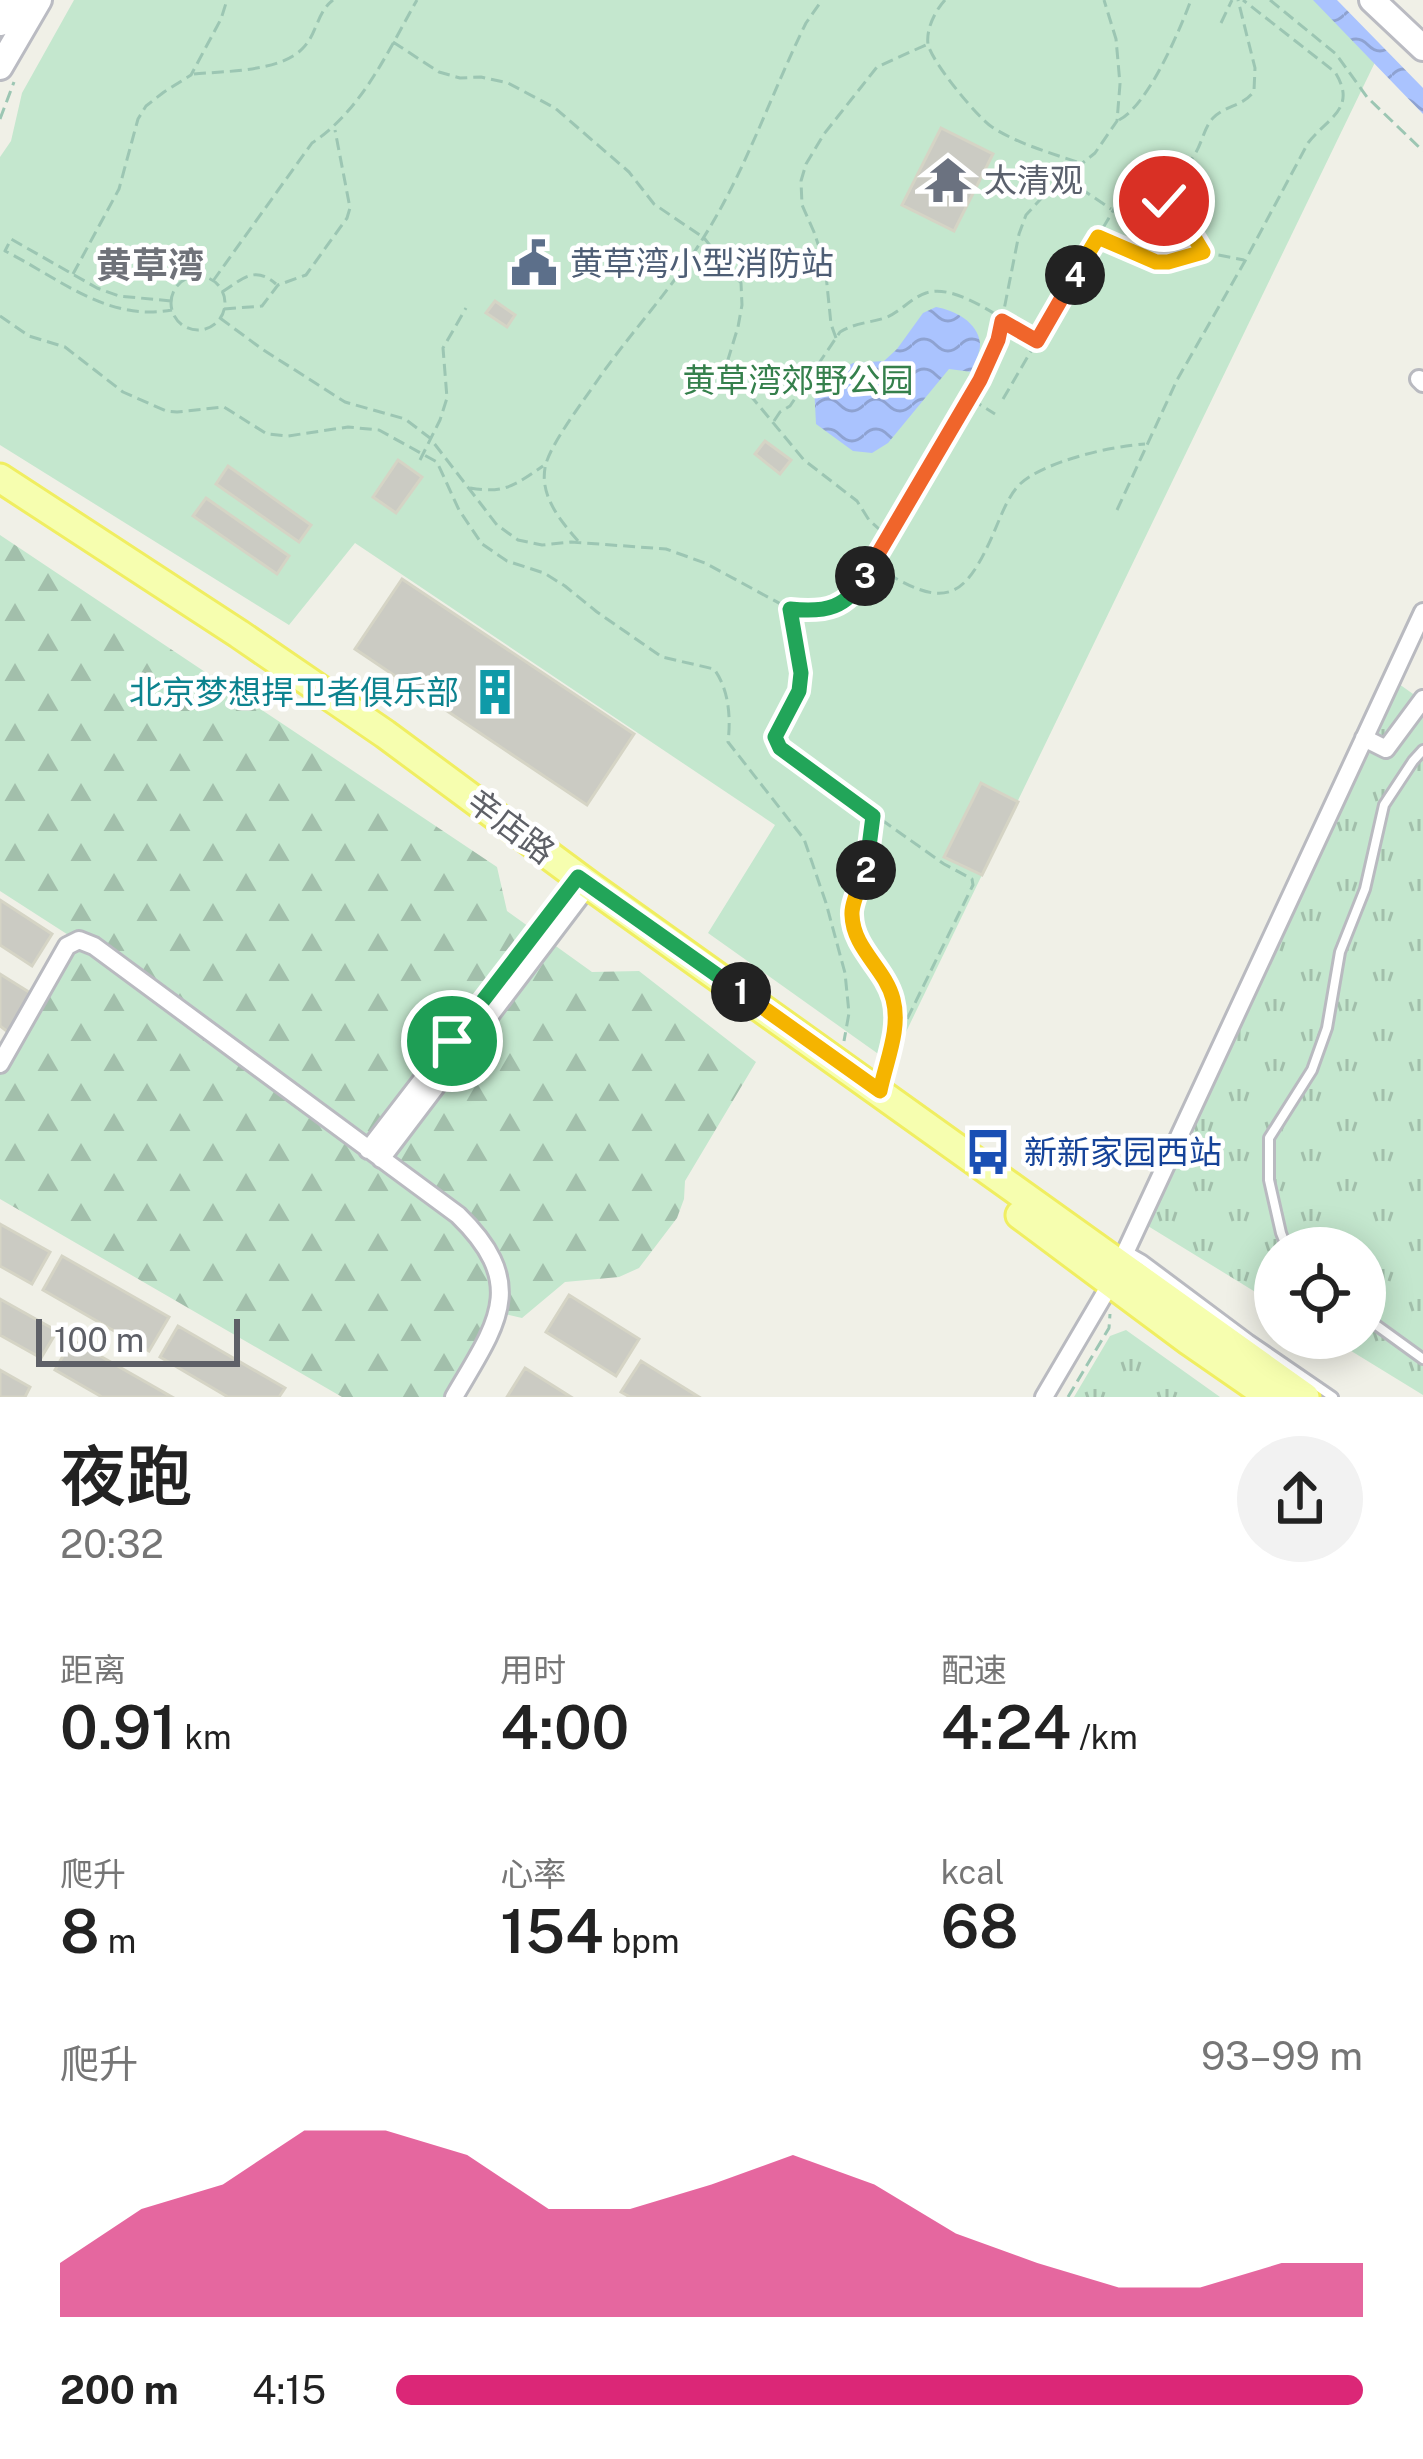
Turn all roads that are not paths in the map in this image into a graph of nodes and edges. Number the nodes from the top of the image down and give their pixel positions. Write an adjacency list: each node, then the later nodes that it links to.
1 (14, 0): 4 (main road)
2 (39, 0): 6 (main road)
3 (1372, 0): 5 (main road)
4 (0, 23)
5 (1423, 48)
6 (0, 67)
7 (0, 478): 13 (main road, 辛店路)
8 (0, 500): 13 (main road, 辛店路)
9 (1423, 612): 11 (street)
10 (1423, 699): 11 (street)
11 (1364, 738): 17 (street)
12 (1423, 750): 16 (lane)
13 (579, 887): 15 (street); 17 (main road, 辛店路); 17 (main road, 辛店路)
14 (0, 1064): 15 (street)
15 (374, 1155): 20 (street)
16 (1280, 1227)
17 (1119, 1266): 21 (street); 22 (main road, 辛店路); 23 (main road, 辛店路); 24 (lane)
18 (1386, 1332): 19 (lane)
19 (1423, 1359)
20 (454, 1397)
21 (1044, 1397)
22 (1270, 1397)
23 (1306, 1397)
24 (1333, 1397)

